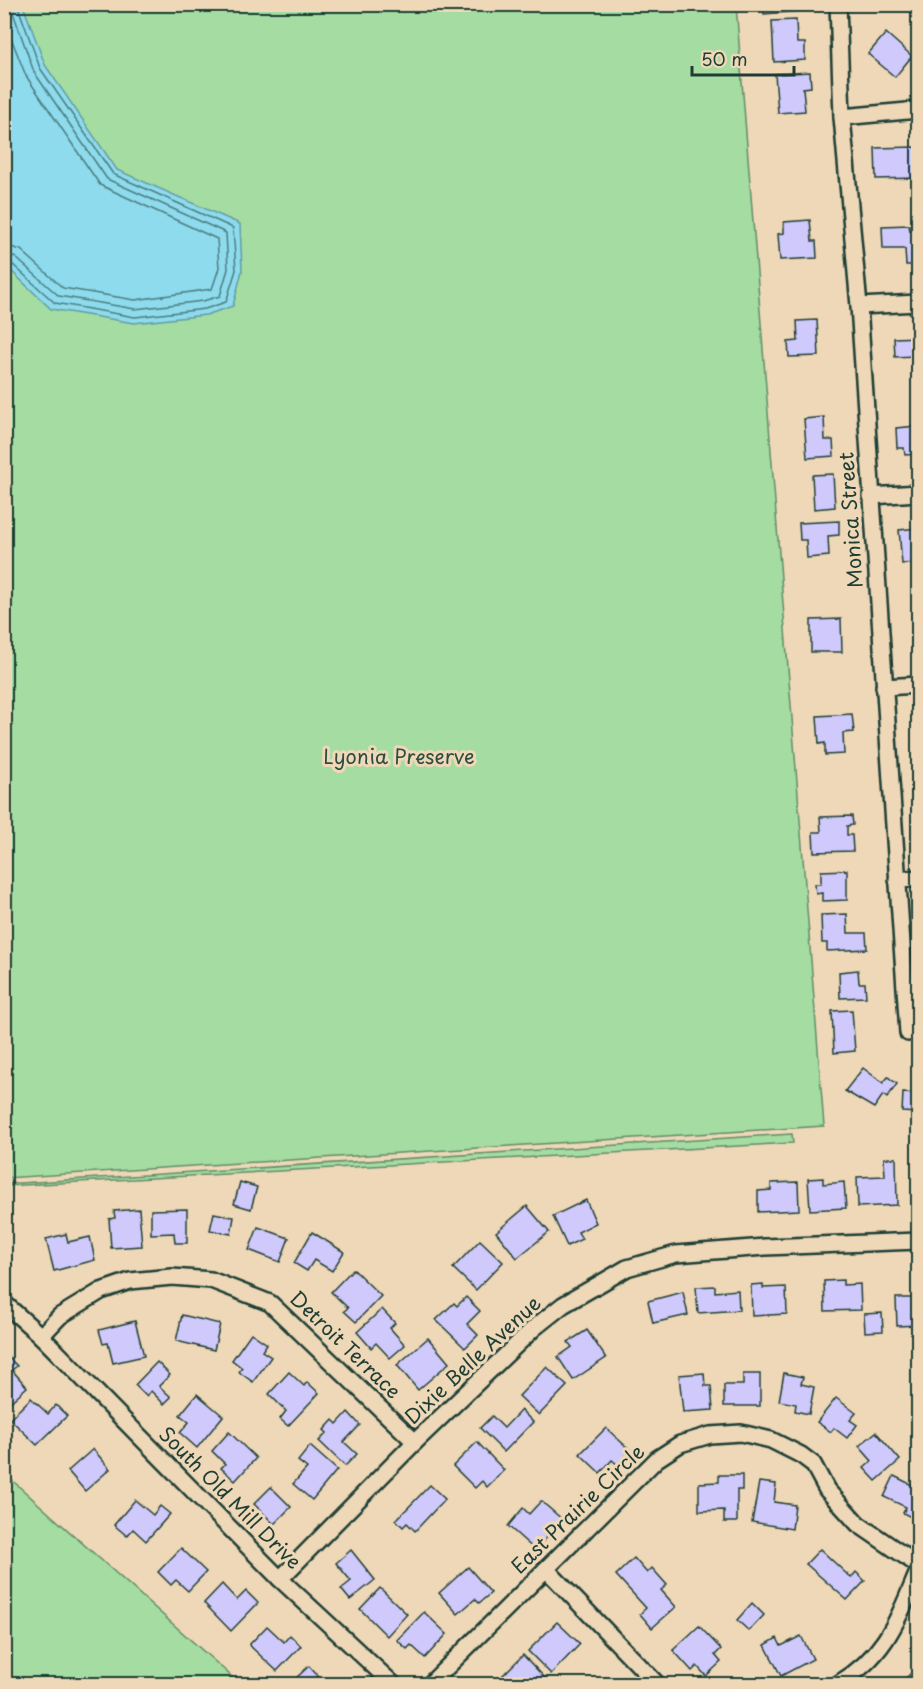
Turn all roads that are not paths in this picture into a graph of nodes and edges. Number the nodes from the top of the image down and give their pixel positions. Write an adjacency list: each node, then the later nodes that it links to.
1 (838, 4): 3 (street, Monica Street)
2 (918, 111): 3 (street)
3 (842, 117): 5 (street, Monica Street)
4 (918, 303): 5 (street)
5 (859, 306): 7 (street, Monica Street)
6 (918, 493): 7 (street)
7 (871, 496): 9 (street, Monica Street)
8 (918, 685): 9 (street)
9 (884, 687): 11 (street, Monica Street)
10 (918, 878): 11 (street)
11 (897, 880): 12 (street, Monica Street)
12 (908, 1033)
13 (918, 1241): 16 (street, Dixie Belle Avenue)
14 (4, 1303): 15 (street, South Old Mill Drive)
15 (41, 1336): 16 (street, Detroit Terrace); 20 (street, South Old Mill Drive)
16 (416, 1442): 20 (street, Dixie Belle Avenue)
17 (918, 1565): 18 (street, East Prairie Circle)
18 (546, 1569): 22 (street, East Prairie Circle); 23 (street)
19 (918, 1572): 24 (street)
20 (280, 1579): 21 (street, South Old Mill Drive)
21 (393, 1684)
22 (429, 1684)
23 (657, 1684)
24 (837, 1684)

